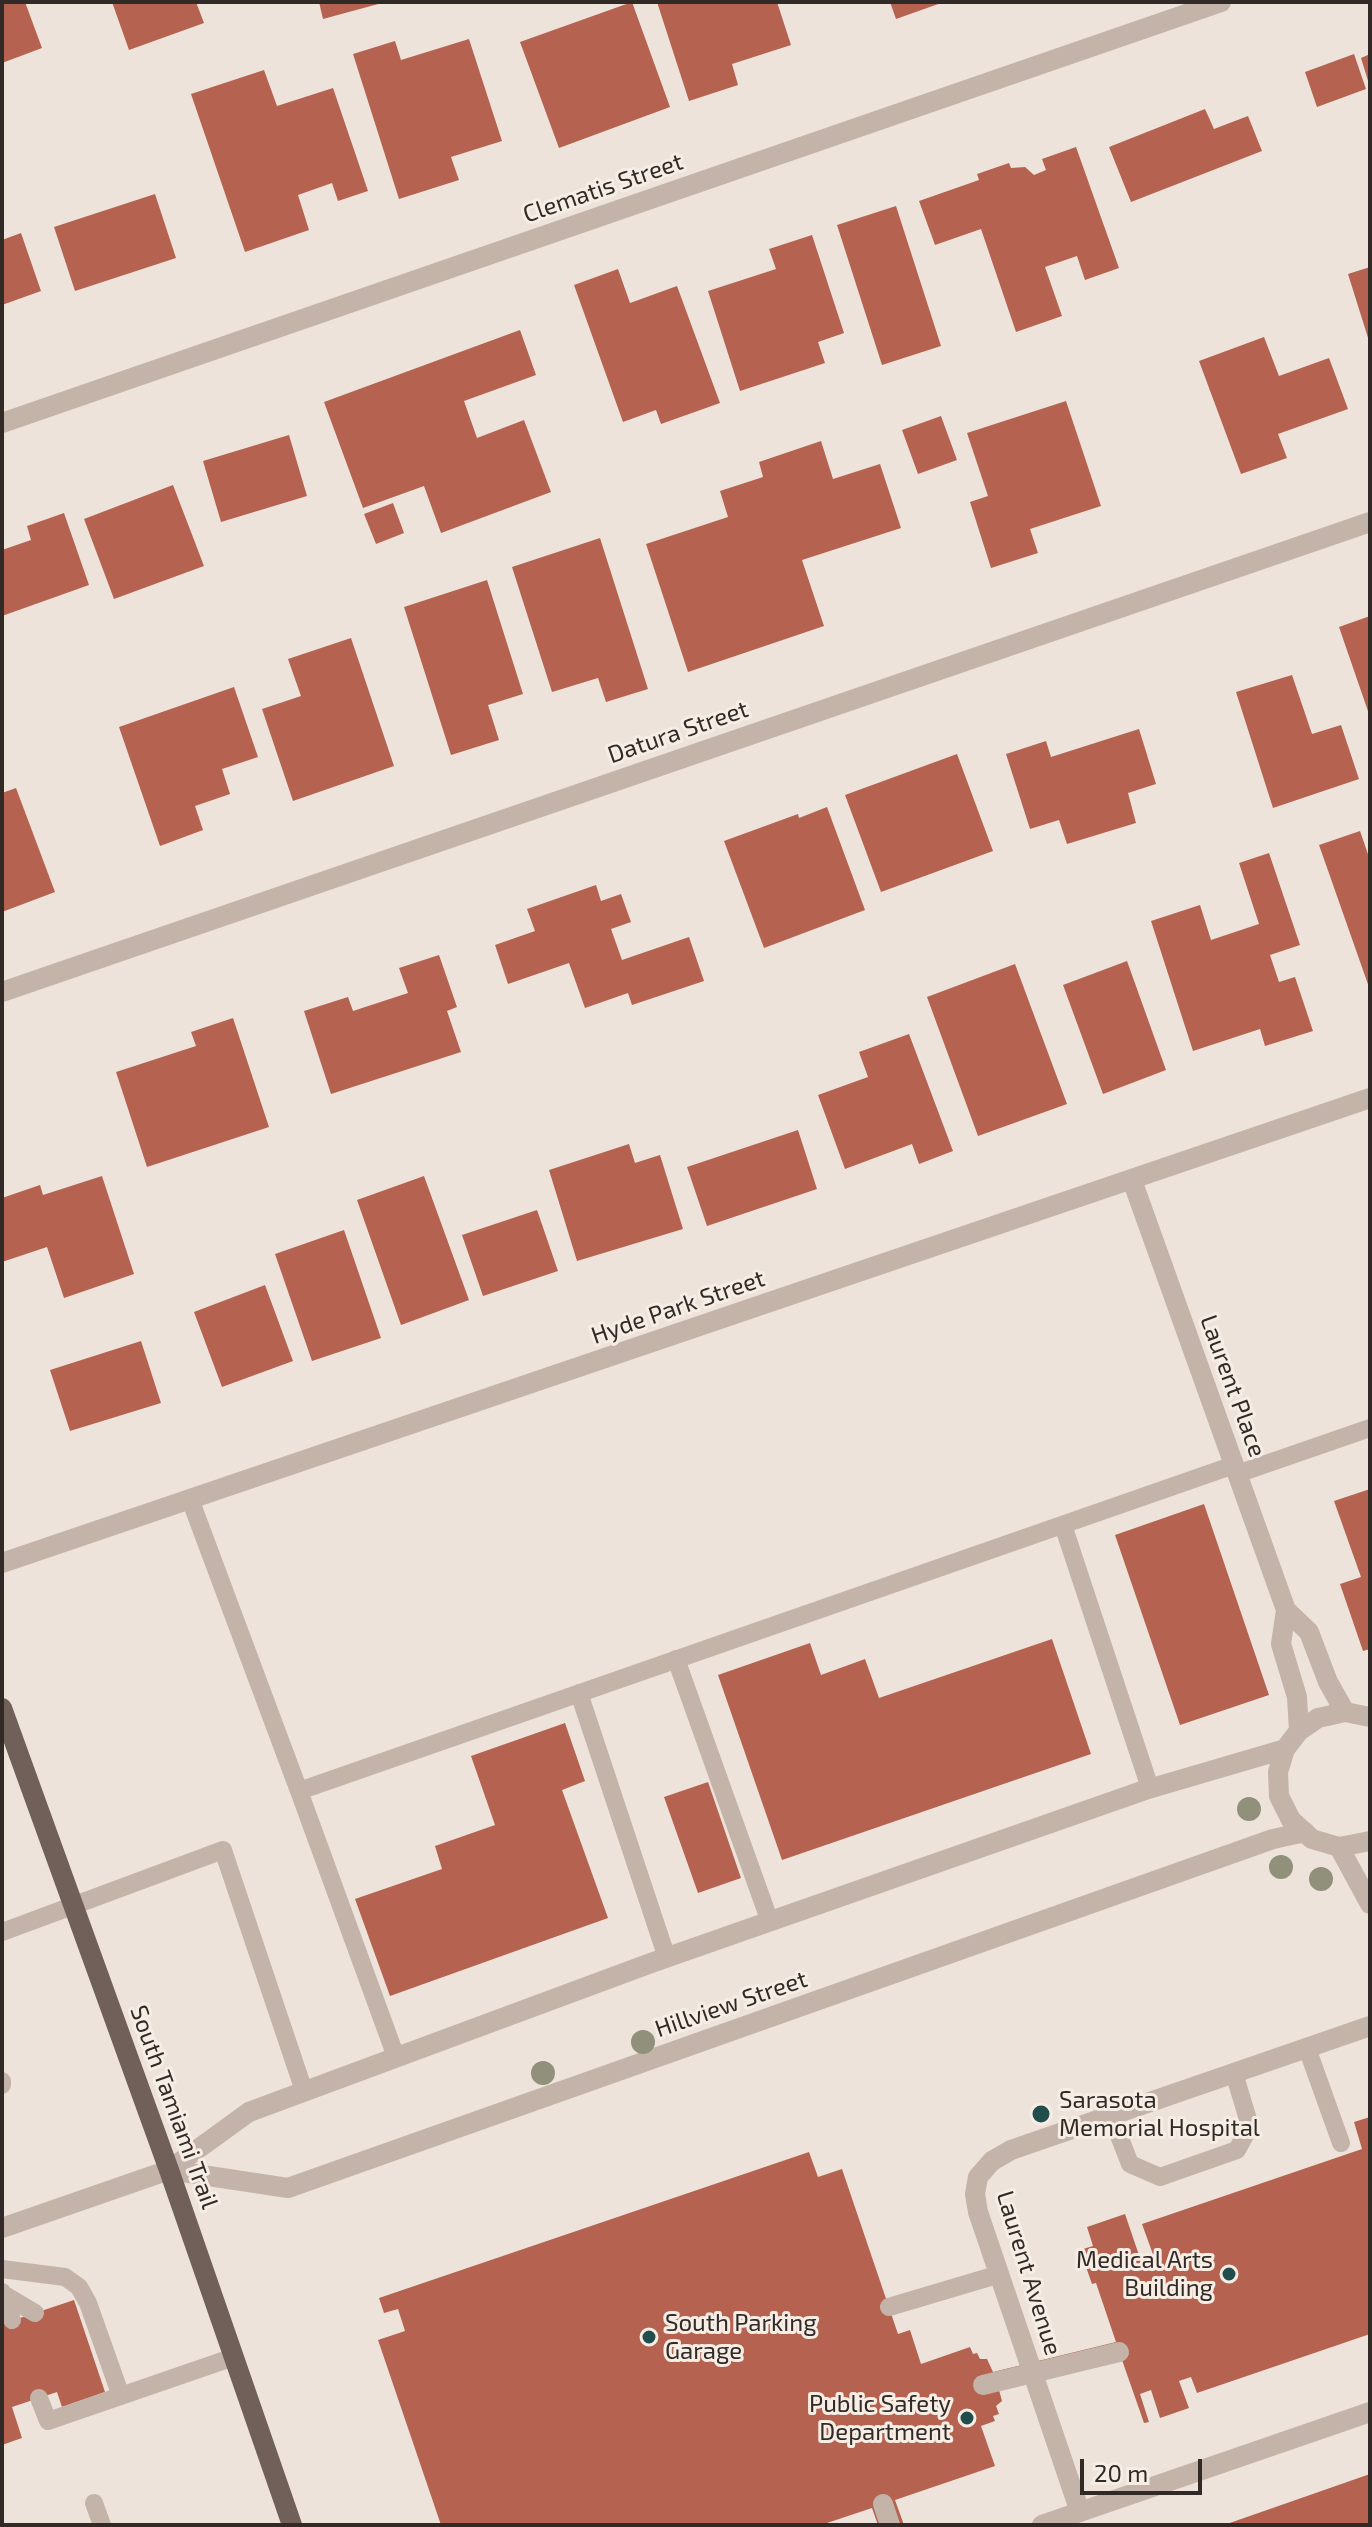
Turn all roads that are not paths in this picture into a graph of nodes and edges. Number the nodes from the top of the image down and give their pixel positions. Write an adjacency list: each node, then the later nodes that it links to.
1 (1221, 2): 2 (street, Clematis Street)
2 (2, 423)
3 (1370, 522): 4 (street, Datura Street)
4 (2, 992)
5 (1370, 1098): 6 (street, Hyde Park Street)
6 (1132, 1180): 8 (street, Laurent Place); 9 (street, Hyde Park Street)
7 (1370, 1428): 8 (lane)
8 (1236, 1470): 10 (lane); 12 (street, Laurent Place)
9 (190, 1499): 11 (street, Hyde Park Street); 21 (lane)
10 (1063, 1525): 13 (lane); 20 (lane)
11 (2, 1563)
12 (1286, 1610): 16 (street, Laurent Place); 18 (street, Laurent Place)
13 (676, 1659): 14 (lane); 27 (lane)
14 (579, 1693): 21 (lane); 29 (lane)
15 (2, 1708): 25 (main road, South Tamiami Trail)
16 (1345, 1712): 17 (street); 18 (street)
17 (1370, 1717)
18 (1299, 1731): 19 (street)
19 (1285, 1749): 20 (street, Hillview Street); 22 (street)
20 (1150, 1788): 27 (street, Hillview Street)
21 (299, 1791): 32 (lane)
22 (1305, 1832): 24 (street); 37 (street, Hillview Street)
23 (1370, 1841): 24 (street)
24 (1339, 1847): 26 (street)
25 (73, 1903): 28 (lane); 34 (lane); 37 (main road, South Tamiami Trail)
26 (1370, 1904)
27 (770, 1922): 29 (street, Hillview Street)
28 (2, 1932)
29 (667, 1958): 32 (street, Hillview Street)
30 (1370, 2026): 31 (street, Laurent Avenue)
31 (1307, 2048): 33 (street, Laurent Avenue); 36 (lane)
32 (396, 2057): 34 (street, Hillview Street)
33 (1234, 2073): 35 (street, Laurent Avenue); 35 (lane)
34 (304, 2091): 37 (street, Hillview Street)
35 (1111, 2115): 40 (street, Laurent Avenue)
36 (1341, 2143)
37 (169, 2170): 38 (street, Hillview Street); 47 (main road, South Tamiami Trail)
38 (2, 2228)
39 (2, 2269): 48 (lane)
40 (1000, 2274): 42 (lane); 55 (street, Laurent Avenue)
41 (2, 2293): 43 (lane); 44 (lane)
42 (889, 2307)
43 (35, 2313)
44 (12, 2320)
45 (1119, 2352): 49 (street, bridge)
46 (92, 2355): 48 (lane)
47 (234, 2357): 50 (lane); 57 (main road, South Tamiami Trail)
48 (113, 2370): 50 (lane)
49 (983, 2385)
50 (121, 2396): 51 (lane)
51 (39, 2398)
52 (1370, 2412): 55 (street)
53 (94, 2503): 56 (lane)
54 (883, 2504): 58 (street)
55 (1080, 2512): 59 (street)
56 (102, 2525)
57 (292, 2525)
58 (890, 2525)
59 (1042, 2525)

